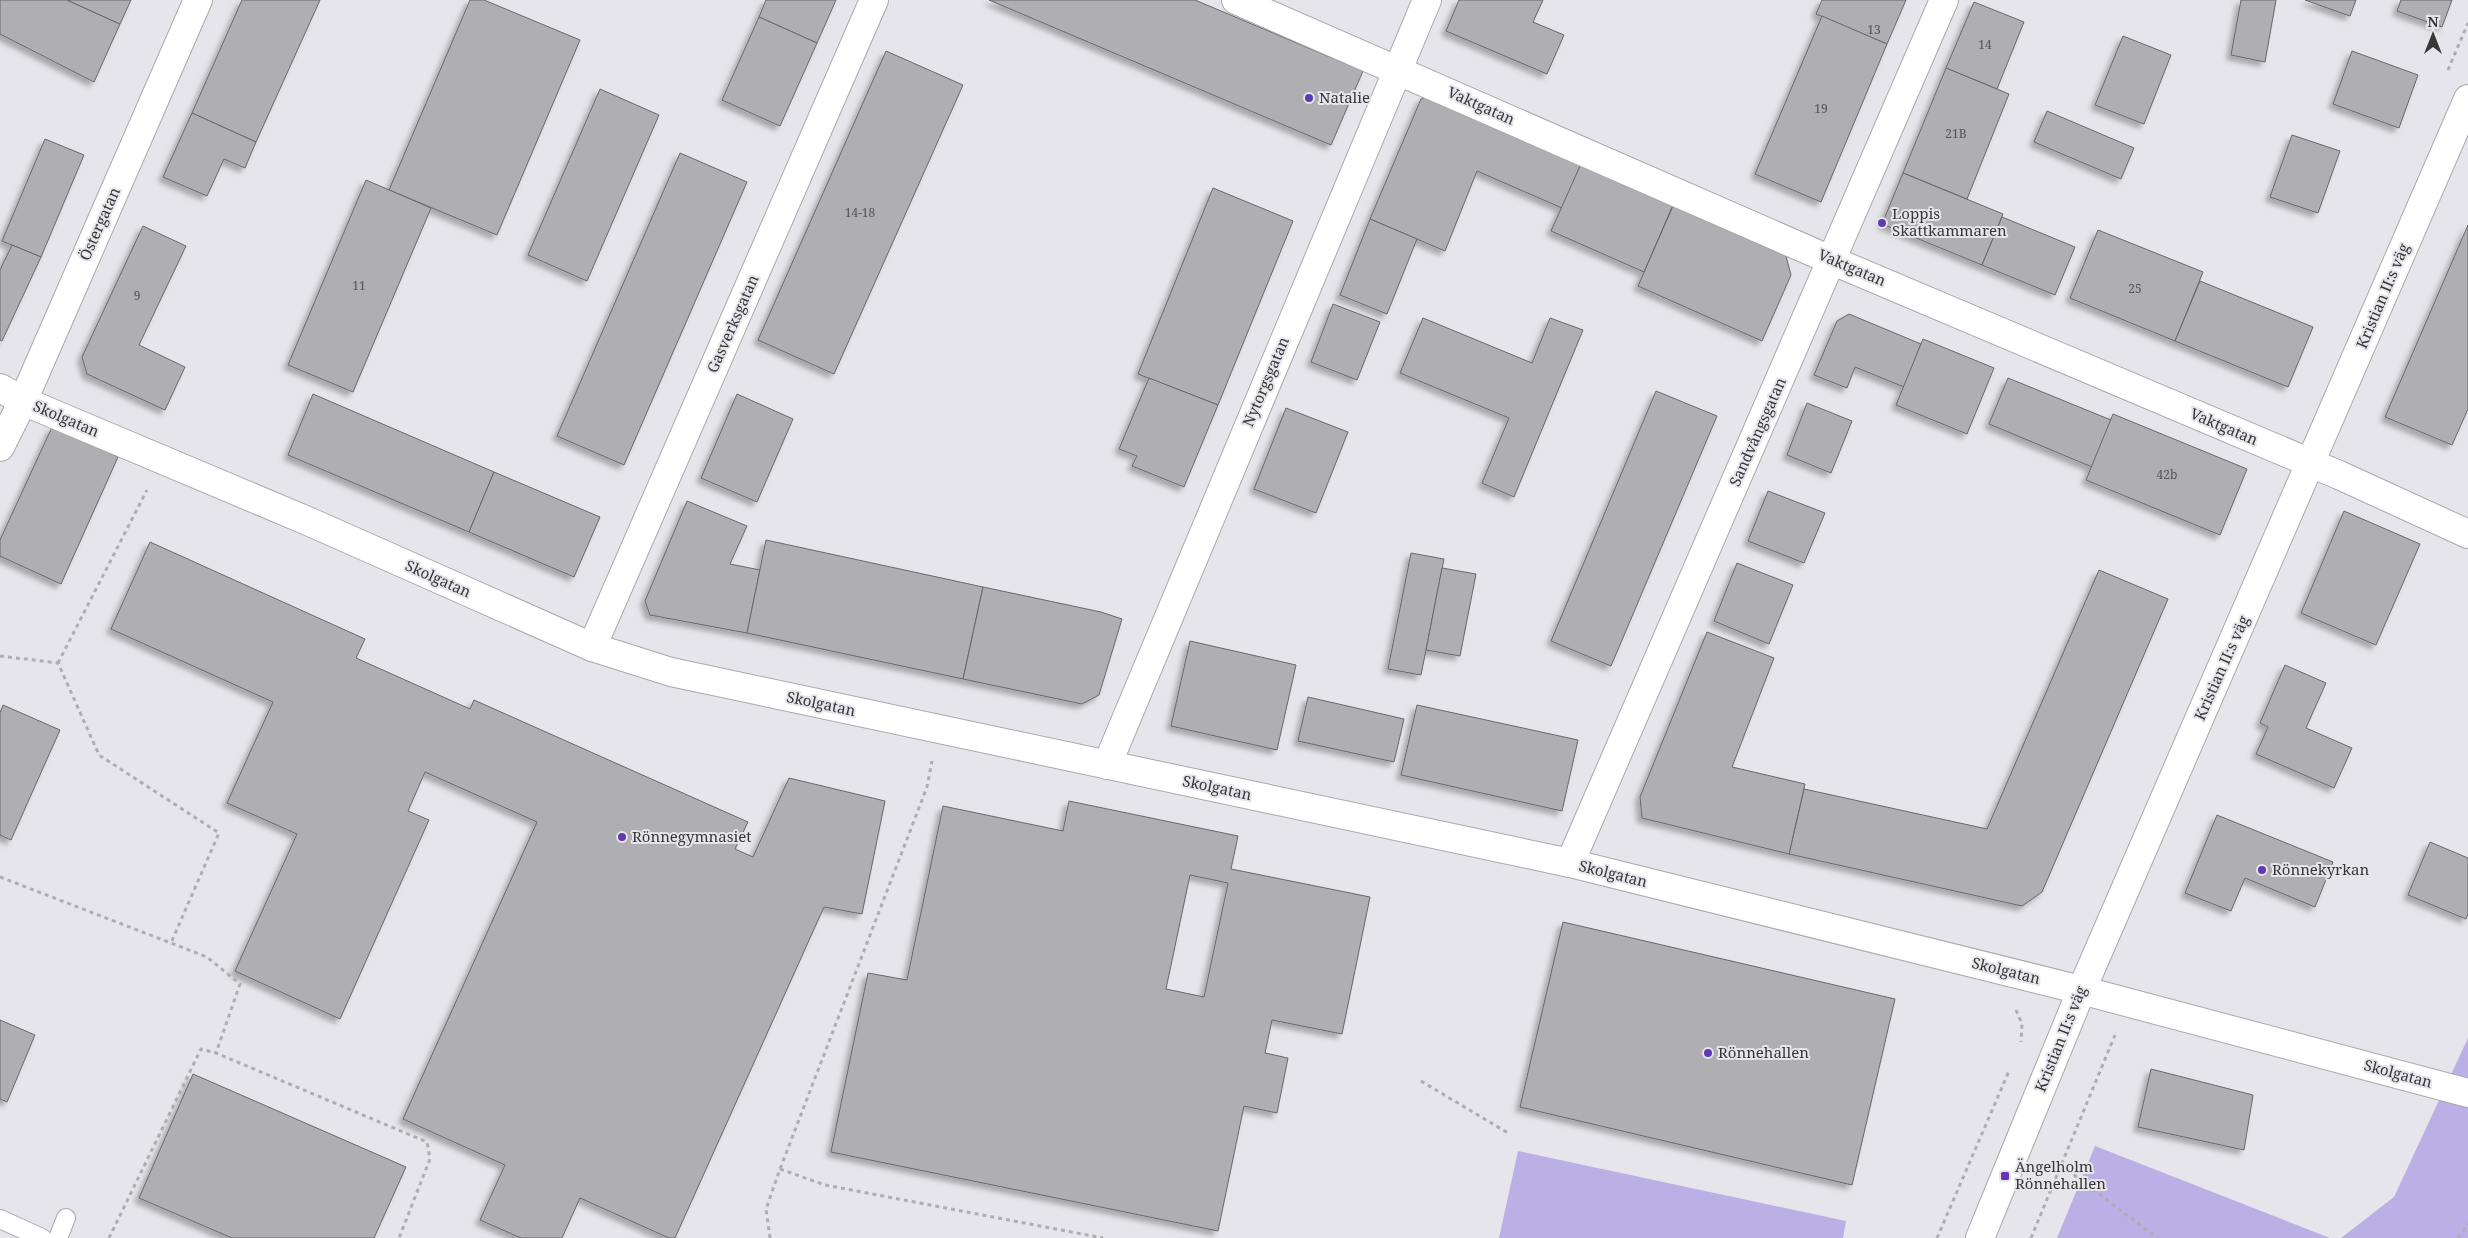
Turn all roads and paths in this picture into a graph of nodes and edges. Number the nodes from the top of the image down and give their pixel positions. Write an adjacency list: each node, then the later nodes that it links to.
1 (198, 0): 9 (street, Östergatan)
2 (874, 0): 14 (street, Gasverksgatan)
3 (1236, 0): 6 (street, Vaktgatan)
4 (1426, 0): 6 (street, Nytorgsgatan)
5 (1944, 0): 8 (street, Sandvångsgatan)
6 (1397, 69): 8 (street, Vaktgatan); 18 (street, Nytorgsgatan)
7 (2468, 99): 12 (street, Kristian II:s väg)
8 (1833, 261): 12 (street, Vaktgatan); 19 (street, Sandvångsgatan)
9 (11, 394): 10 (street, Östergatan); 11 (street, Skolgatan)
10 (0, 447)
11 (163, 460): 14 (street, Skolgatan); 16 (path)
12 (2310, 464): 13 (street, Vaktgatan); 23 (street, Kristian II:s väg)
13 (2468, 534)
14 (592, 647): 17 (street, Skolgatan)
15 (0, 656): 16 (path)
16 (58, 663): 21 (path)
17 (938, 729): 18 (street, Skolgatan); 32 (path)
18 (1107, 765): 19 (street, Skolgatan)
19 (1570, 863): 22 (street, Skolgatan)
20 (0, 877): 21 (path)
21 (171, 943): 26 (path)
22 (2018, 974): 23 (street, Skolgatan); 25 (path)
23 (2081, 990): 24 (street, Skolgatan); 44 (street, Kristian II:s väg)
24 (2129, 1002): 29 (street, Skolgatan); 31 (path)
25 (2020, 1044)
26 (216, 1053): 39 (path); 40 (path)
27 (2010, 1068): 36 (path)
28 (1420, 1081): 30 (path)
29 (2468, 1092)
30 (1508, 1133)
31 (2061, 1165): 45 (path); 46 (path)
32 (780, 1169): 41 (path); 42 (path)
33 (66, 1218): 38 (lane)
34 (0, 1219): 37 (lane)
35 (2468, 1224): 47 (path)
36 (1937, 1237): 43 (path)
37 (42, 1238)
38 (58, 1238)
39 (109, 1238)
40 (399, 1238)
41 (770, 1238)
42 (1102, 1238)
43 (1945, 1238)
44 (1980, 1238)
45 (2031, 1238)
46 (2157, 1238)
47 (2458, 1238)

